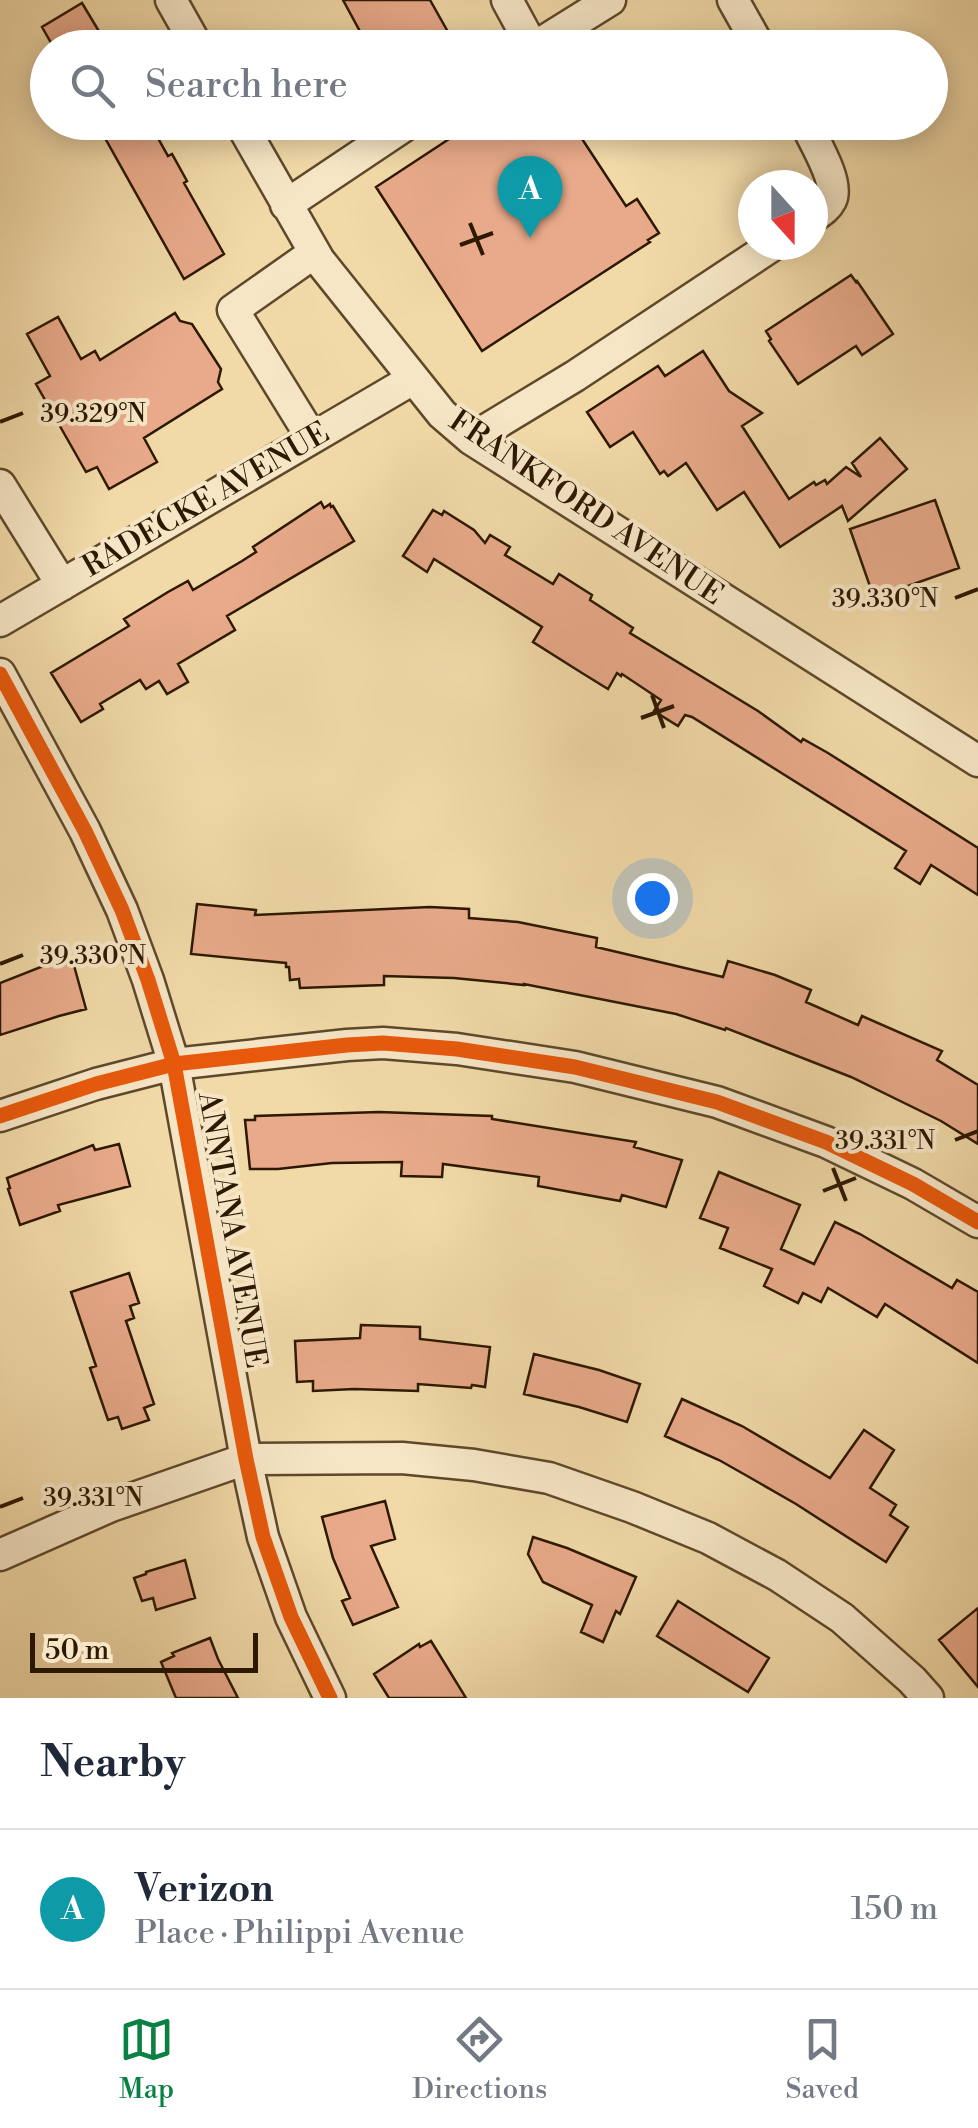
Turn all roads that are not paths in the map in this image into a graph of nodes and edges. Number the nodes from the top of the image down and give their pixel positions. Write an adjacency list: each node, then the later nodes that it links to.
1 (171, 0): 5 (street)
2 (507, 0): 6 (street)
3 (610, 0): 7 (street)
4 (733, 0): 8 (street)
5 (188, 30)
6 (523, 30)
7 (562, 30)
8 (750, 30)
9 (250, 140): 14 (street, FRANKFORD AVENUE)
10 (383, 140): 14 (street)
11 (813, 140): 12 (street)
12 (827, 170)
13 (828, 172): 15 (street)
14 (286, 205): 16 (street, FRANKFORD AVENUE)
15 (828, 206)
16 (314, 252): 18 (street, FRANKFORD AVENUE); 19 (street)
17 (750, 260): 20 (street)
18 (412, 379): 19 (street, RADECKE AVENUE); 20 (street, FRANKFORD AVENUE)
19 (312, 438): 22 (street, RADECKE AVENUE)
20 (471, 439): 25 (street, FRANKFORD AVENUE)
21 (0, 485): 22 (street)
22 (62, 585): 23 (street, RADECKE AVENUE)
23 (0, 621)
24 (0, 674): 26 (street, ANNTANA AVENUE)
25 (978, 761)
26 (174, 1064): 27 (street); 28 (street); 29 (street, ANNTANA AVENUE)
27 (0, 1116)
28 (978, 1222)
29 (246, 1459): 30 (street); 31 (street, ANNTANA AVENUE); 32 (street)
30 (0, 1555)
31 (330, 1698)
32 (928, 1698)

